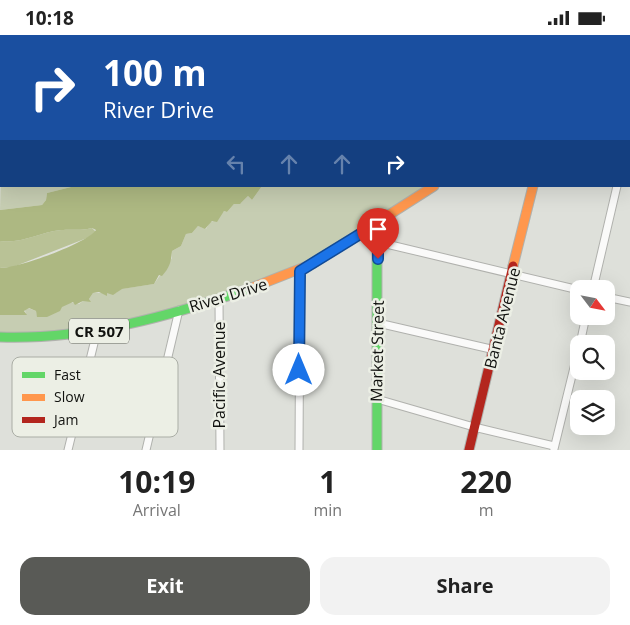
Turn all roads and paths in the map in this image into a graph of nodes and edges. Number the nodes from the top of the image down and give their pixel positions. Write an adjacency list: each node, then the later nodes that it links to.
1 (432, 187): 4 (street, River Drive / CR 507)
2 (533, 187): 7 (street, Banta Avenue)
3 (617, 187): 8 (street)
4 (378, 223): 5 (street, Market Street); 6 (street, River Drive / CR 507)
5 (378, 242): 7 (street); 14 (street, Market Street)
6 (300, 271): 10 (street, River Drive / CR 507); 29 (street)
7 (512, 275): 9 (street); 17 (street, Banta Avenue)
8 (595, 280)
9 (570, 288)
10 (219, 299): 13 (street, River Drive / CR 507); 28 (street, Pacific Avenue)
11 (615, 299): 12 (street)
12 (630, 302)
13 (178, 310): 15 (street, River Drive / CR 507); 19 (street)
14 (378, 323): 17 (street); 21 (street, Market Street)
15 (97, 331): 16 (street, River Drive / CR 507); 18 (street)
16 (0, 337)
17 (494, 350): 22 (street, Banta Avenue)
18 (91, 357)
19 (167, 357)
20 (571, 380): 25 (street)
21 (377, 399): 22 (street); 30 (street, Market Street)
22 (474, 427): 25 (street); 31 (street, Banta Avenue)
23 (71, 437): 26 (street)
24 (149, 437): 27 (street)
25 (554, 448)
26 (68, 450)
27 (146, 450)
28 (220, 450)
29 (299, 450)
30 (377, 450)
31 (468, 450)

